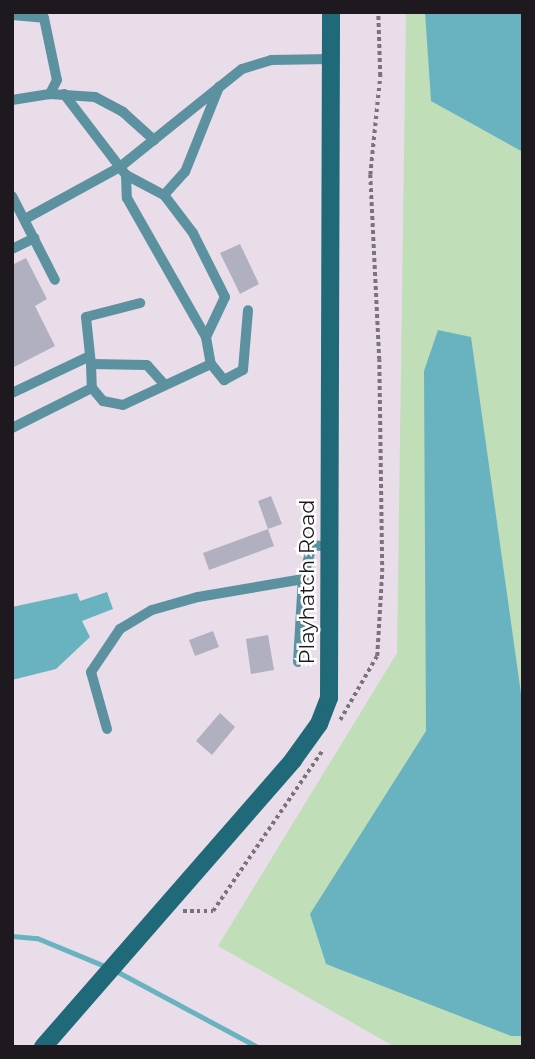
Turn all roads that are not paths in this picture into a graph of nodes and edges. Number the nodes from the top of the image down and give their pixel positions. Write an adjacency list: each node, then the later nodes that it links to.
1 (331, 12): 3 (main road, Playhatch Road)
2 (12, 15): 5 (lane)
3 (330, 60): 4 (lane); 25 (main road, Playhatch Road)
4 (219, 86): 8 (lane); 10 (lane)
5 (50, 94): 6 (lane); 7 (lane)
6 (64, 94): 8 (lane); 9 (lane)
7 (12, 100)
8 (154, 140): 9 (lane)
9 (123, 171): 10 (lane); 12 (lane); 18 (lane)
10 (164, 195): 18 (lane)
11 (12, 196): 12 (lane)
12 (25, 219): 13 (lane)
13 (35, 238): 14 (lane); 15 (lane)
14 (12, 249)
15 (55, 280)
16 (141, 303): 19 (lane)
17 (248, 310): 20 (lane)
18 (206, 337): 20 (lane)
19 (91, 360): 21 (lane); 22 (lane); 23 (lane)
20 (211, 364): 21 (lane)
21 (164, 384): 22 (lane)
22 (92, 388): 24 (lane)
23 (12, 393)
24 (12, 428)
25 (331, 547): 26 (lane); 29 (main road, Playhatch Road)
26 (303, 579): 27 (lane); 28 (lane)
27 (298, 662)
28 (107, 729)
29 (43, 1047)

